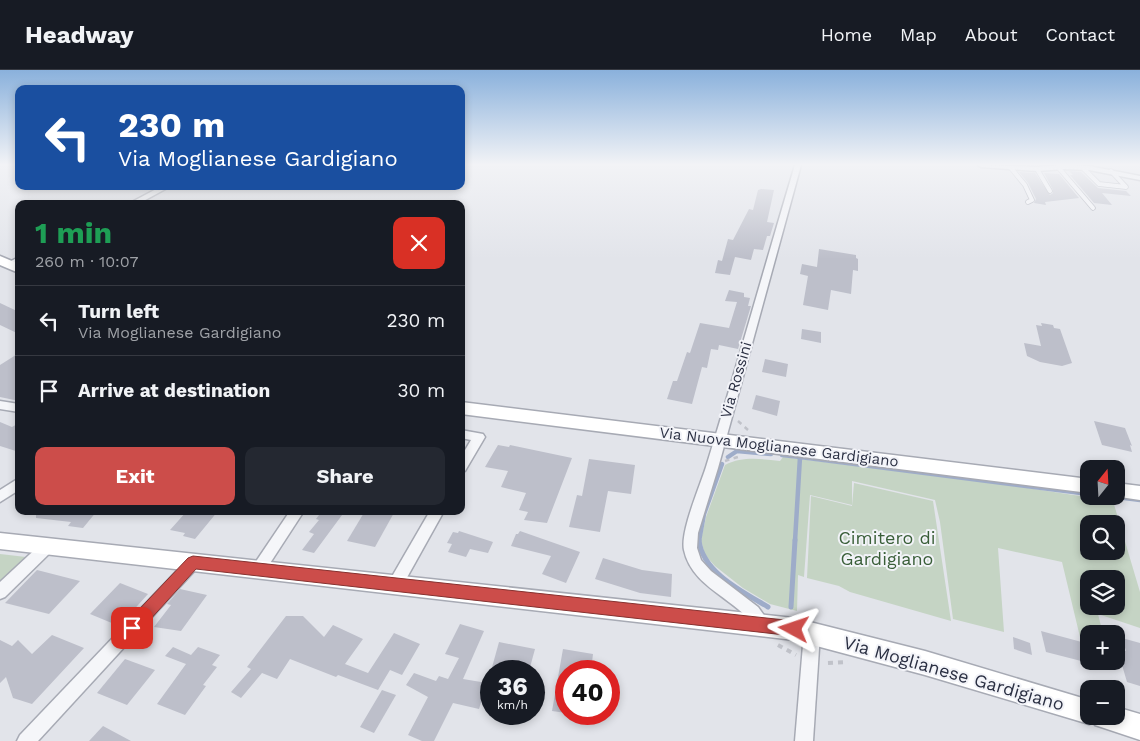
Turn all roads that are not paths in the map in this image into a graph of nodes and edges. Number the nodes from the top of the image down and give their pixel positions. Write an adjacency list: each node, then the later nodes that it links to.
1 (789, 196): 10 (street, Via Rossini)
2 (1030, 196): 4 (lane)
3 (1083, 196): 5 (lane)
4 (1028, 202)
5 (1093, 208)
6 (0, 405): 7 (street)
7 (15, 407)
8 (465, 408): 10 (main road, Via Nuova Moglianese Gardigiano)
9 (465, 435): 11 (street)
10 (719, 440): 12 (main road, Via Nuova Moglianese Gardigiano); 26 (street, Via Rossini)
11 (465, 461)
12 (1080, 485)
13 (15, 486): 16 (street)
14 (1125, 491): 15 (main road)
15 (1140, 493)
16 (0, 497)
17 (294, 515): 23 (street)
18 (435, 515): 24 (street)
19 (0, 541): 20 (main road)
20 (48, 546): 21 (main road); 25 (street)
21 (124, 554): 22 (street, Via Moglianese Gardigiano)
22 (193, 563): 23 (street, Via Moglianese Gardigiano); 31 (street)
23 (258, 570): 24 (street, Via Moglianese Gardigiano)
24 (395, 585): 26 (street, Via Moglianese Gardigiano)
25 (0, 592)
26 (764, 626): 27 (street, Via Moglianese Gardigiano)
27 (812, 633): 28 (street, Via Moglianese Gardigiano); 32 (street)
28 (1080, 709)
29 (1125, 722): 30 (main road)
30 (1140, 727)
31 (26, 741)
32 (804, 741)

